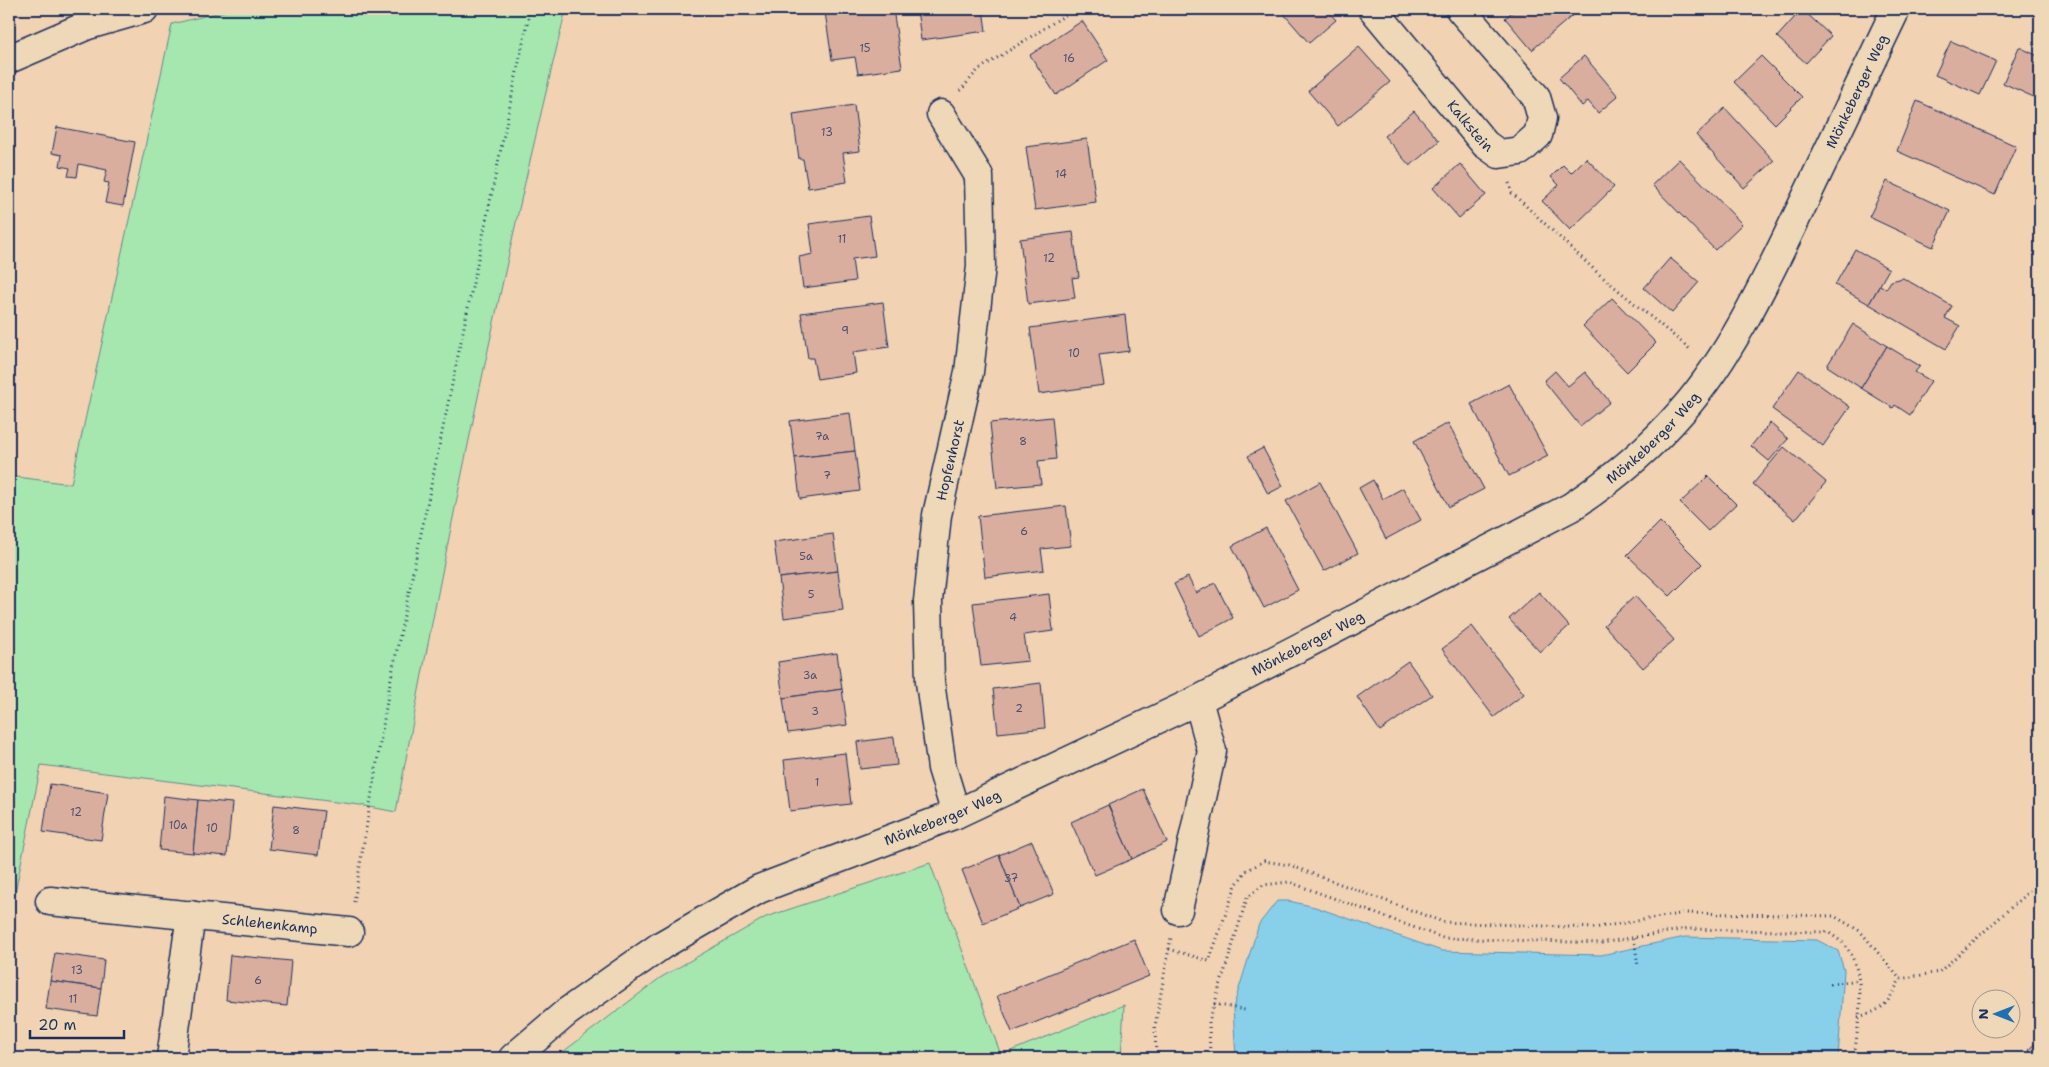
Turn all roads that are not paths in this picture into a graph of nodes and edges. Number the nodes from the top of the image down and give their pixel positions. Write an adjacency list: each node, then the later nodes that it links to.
1 (144, 9): 5 (street)
2 (1373, 9): 3 (street, Kalkstein)
3 (1460, 9)
4 (1896, 9): 7 (street, Mönkeberger Weg)
5 (9, 60)
6 (942, 114): 8 (street, Hopfenhorst)
7 (1198, 700): 8 (street, Mönkeberger Weg); 10 (street)
8 (956, 814): 14 (street, Mönkeberger Weg)
9 (50, 902): 11 (street, Schlehenkamp)
10 (1178, 910)
11 (191, 915): 12 (street, Schlehenkamp); 13 (street)
12 (350, 932)
13 (171, 1058)
14 (513, 1058)

